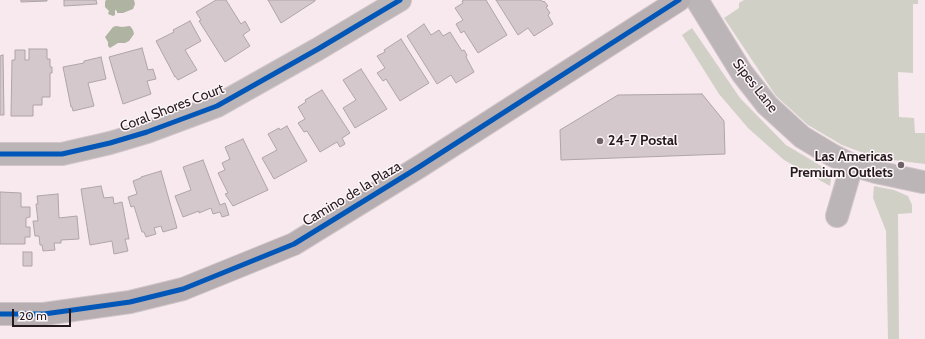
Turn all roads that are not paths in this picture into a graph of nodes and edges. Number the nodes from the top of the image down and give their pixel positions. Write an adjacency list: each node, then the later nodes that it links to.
1 (400, 0): 4 (street, Coral Shores Court)
2 (679, 0): 9 (main road, Camino de la Plaza)
3 (697, 0): 6 (street, Sipes Lane)
4 (374, 7): 5 (street, Coral Shores Court)
5 (0, 154)
6 (852, 165): 7 (street, Sipes Lane); 8 (street)
7 (923, 182)
8 (837, 216)
9 (0, 314)

